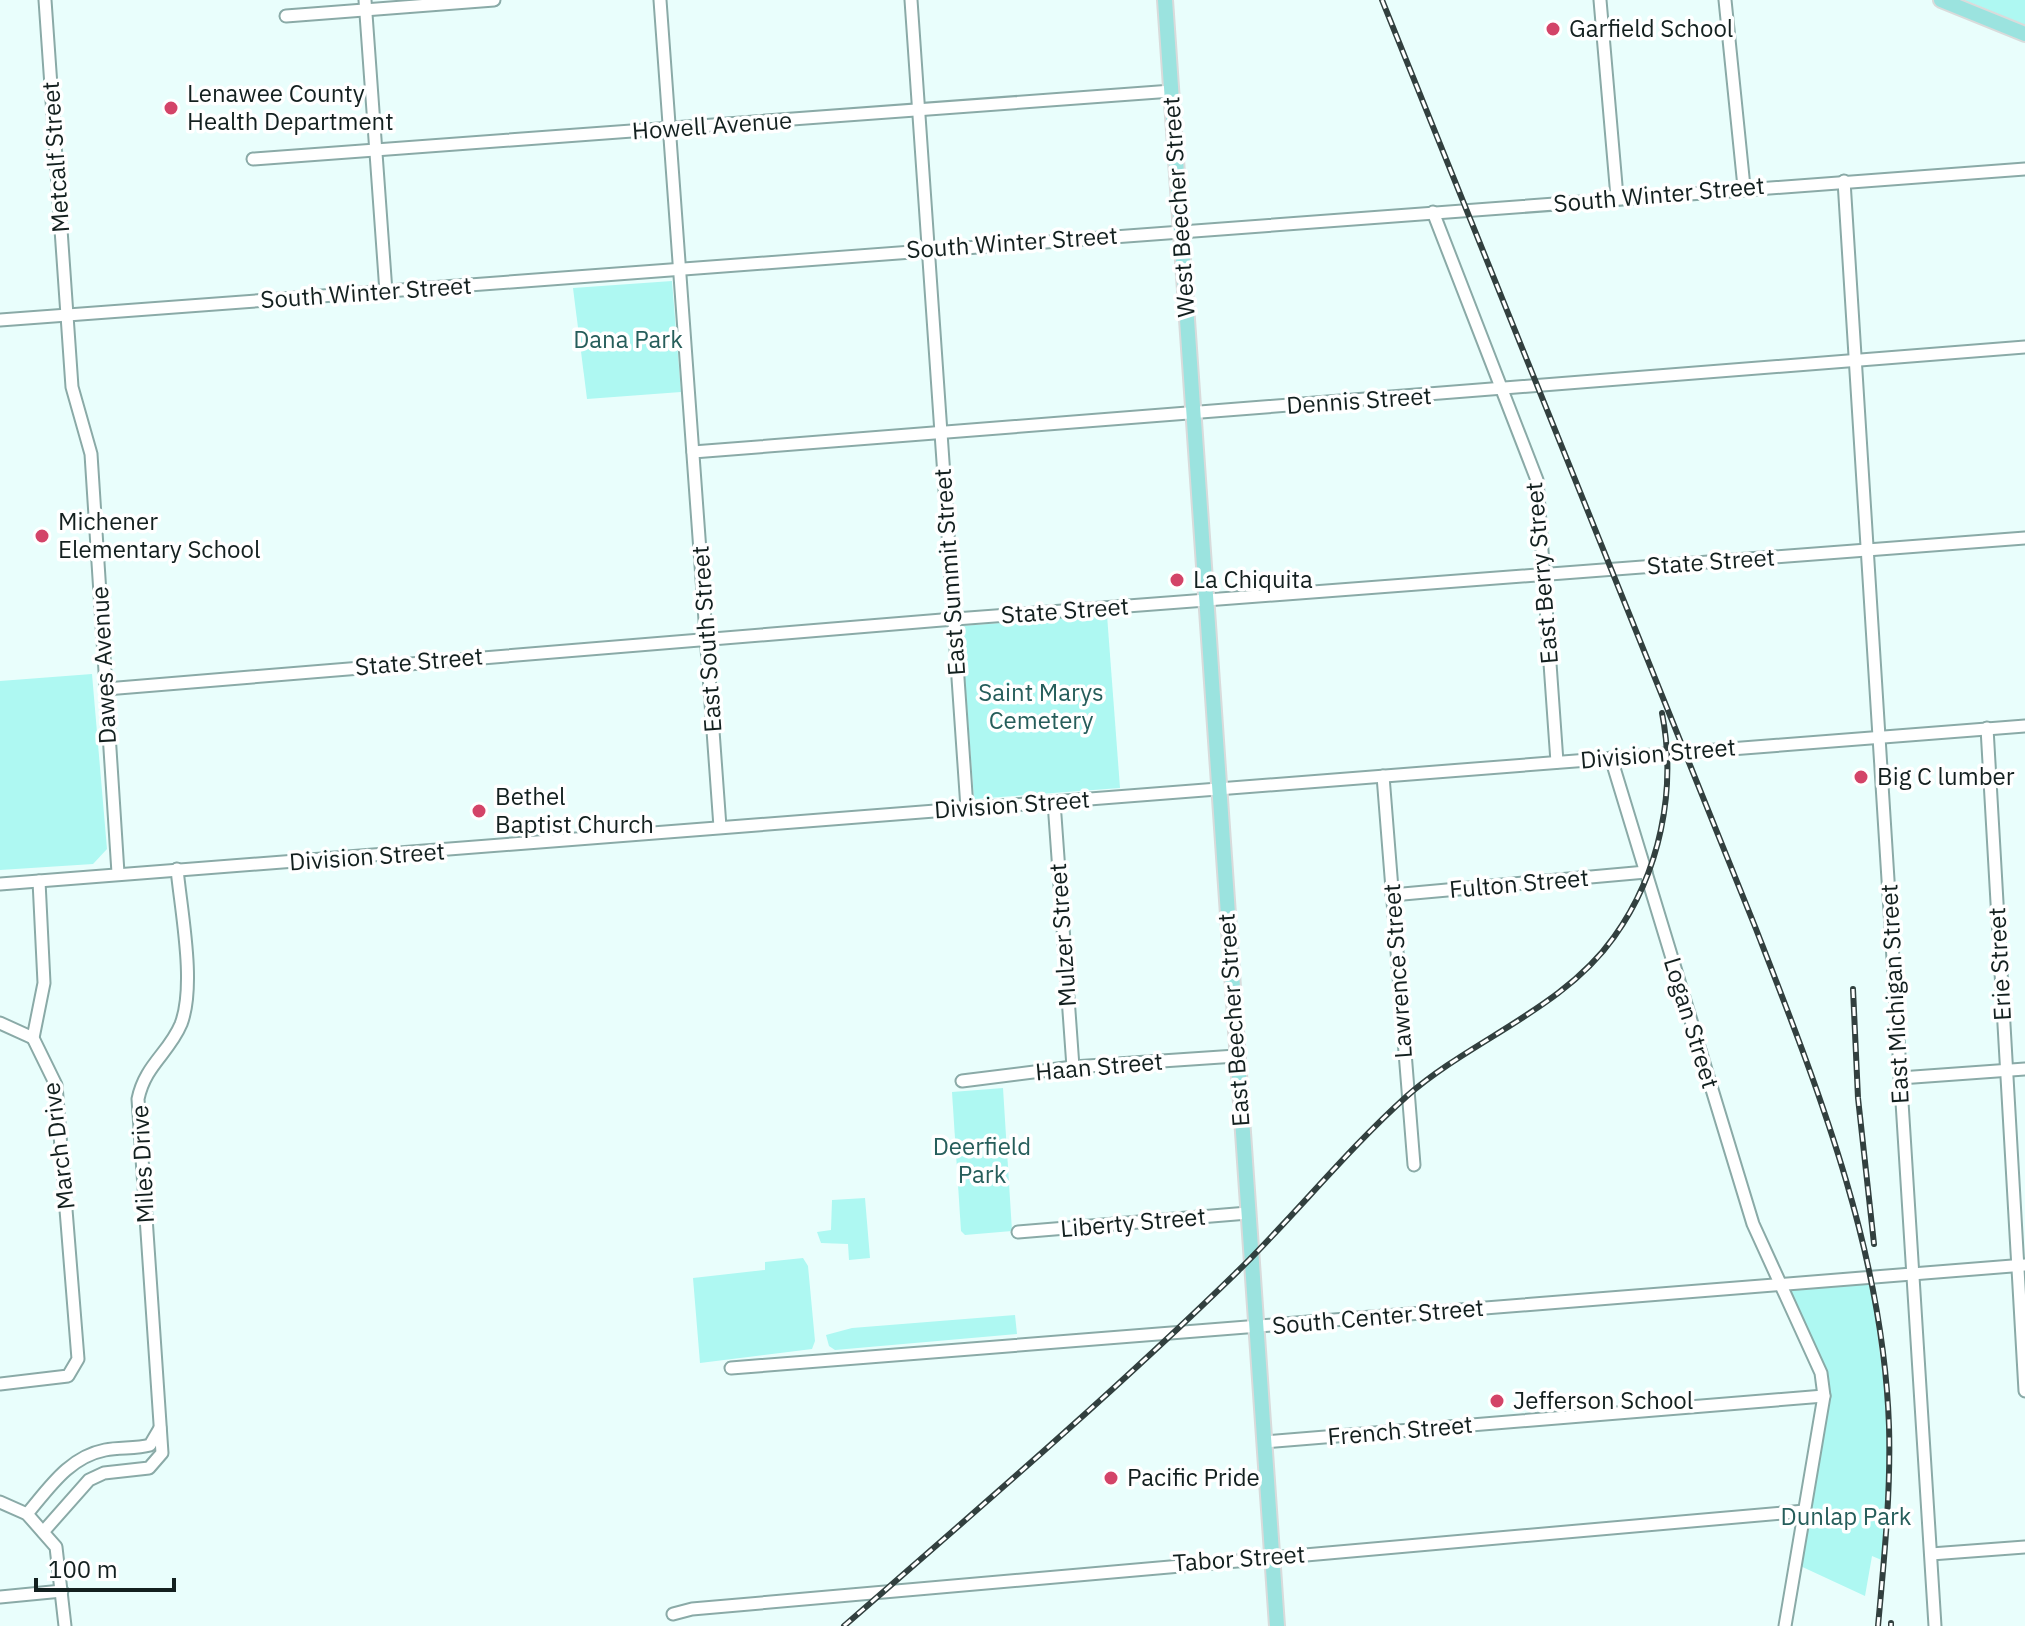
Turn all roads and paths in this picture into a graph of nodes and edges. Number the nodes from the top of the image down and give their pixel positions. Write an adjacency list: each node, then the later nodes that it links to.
1 (45, 0): 26 (street, Metcalf Street)
2 (494, 0): 9 (street)
3 (660, 0): 14 (street, East South Street)
4 (911, 0): 13 (street, East Summit Street)
5 (1165, 0): 12 (main road, West Beecher Street)
6 (1600, 0): 20 (street)
7 (1725, 0): 19 (street)
8 (1949, 1): 11 (main road)
9 (365, 5): 10 (street); 15 (street)
10 (286, 16)
11 (2025, 34)
12 (1172, 91): 13 (street, Howell Avenue); 22 (main road, West Beecher Street)
13 (919, 110): 14 (street, Howell Avenue); 23 (street, East Summit Street)
14 (669, 129): 15 (street, Howell Avenue); 24 (street, East South Street)
15 (375, 151): 16 (street, Howell Avenue); 25 (street)
16 (253, 159)
17 (2025, 169): 18 (street, South Winter Street)
18 (1844, 181): 19 (street, South Winter Street); 29 (street, East Michigan Street)
19 (1744, 187): 20 (street, South Winter Street)
20 (1617, 197): 21 (street, South Winter Street)
21 (1433, 212): 22 (street, South Winter Street); 30 (street, East Berry Street)
22 (1180, 231): 23 (street, South Winter Street); 31 (main road, West Beecher Street)
23 (929, 249): 24 (street, South Winter Street); 32 (street, East Summit Street)
24 (679, 268): 25 (street, South Winter Street); 33 (street, East South Street)
25 (386, 292): 26 (street, South Winter Street)
26 (67, 315): 27 (street, South Winter Street); 40 (street, Dawes Avenue)
27 (0, 320)
28 (2025, 347): 29 (street, Dennis Street)
29 (1856, 361): 30 (street, Dennis Street); 35 (street, East Michigan Street)
30 (1503, 390): 31 (street, Dennis Street); 36 (street, East Berry Street)
31 (1193, 414): 32 (street, Dennis Street); 37 (main road, East Beecher Street)
32 (940, 431): 33 (street, Dennis Street); 38 (street, East Summit Street)
33 (693, 452): 39 (street, East South Street)
34 (2025, 538): 35 (street, State Street)
35 (1868, 550): 36 (street, State Street); 43 (street, East Michigan Street)
36 (1544, 574): 37 (street, State Street); 45 (street, East Berry Street)
37 (1205, 599): 38 (street, State Street); 47 (main road, East Beecher Street)
38 (953, 619): 39 (street, State Street); 49 (street, East Summit Street)
39 (707, 638): 40 (street, State Street); 50 (street, East South Street)
40 (106, 689): 53 (street, Dawes Avenue)
41 (2025, 726): 42 (street, Division Street)
42 (1987, 728): 43 (street, Division Street); 62 (street, Erie Street)
43 (1881, 735): 44 (street, Division Street); 63 (street, East Michigan Street)
44 (1611, 758): 45 (street, Division Street); 52 (street, Logan Street)
45 (1557, 762): 46 (street, Division Street)
46 (1383, 776): 47 (street, Division Street); 56 (street, Lawrence Street)
47 (1218, 789): 48 (street, Division Street); 59 (main road, East Beecher Street)
48 (1054, 802): 49 (street, Division Street); 60 (street, Mulzer Street)
49 (967, 808): 50 (street, Division Street)
50 (720, 827): 51 (street, Division Street)
51 (177, 869): 53 (street, Division Street); 76 (street, Miles Drive)
52 (1646, 872): 56 (street, Fulton Street); 70 (street, Logan Street)
53 (118, 873): 54 (street, Division Street)
54 (39, 881): 55 (street, Division Street); 58 (street)
55 (0, 884)
56 (1392, 895): 65 (street, Lawrence Street)
57 (0, 1023): 58 (street)
58 (33, 1038): 73 (street, March Drive)
59 (1236, 1056): 60 (street, Haan Street); 66 (main road, East Beecher Street)
60 (1073, 1067): 64 (street, Haan Street)
61 (2025, 1069): 62 (street)
62 (2005, 1071): 63 (street); 68 (street, Erie Street)
63 (1900, 1078): 69 (street, East Michigan Street)
64 (962, 1081)
65 (1414, 1165)
66 (1248, 1213): 67 (street, Liberty Street); 71 (main road, East Beecher Street)
67 (1018, 1232)
68 (2021, 1265): 69 (street, South Center Street); 74 (street, Erie Street)
69 (1912, 1273): 70 (street, South Center Street); 82 (street, East Michigan Street)
70 (1780, 1284): 71 (street, South Center Street); 75 (street, Logan Street)
71 (1256, 1327): 72 (street, South Center Street); 77 (main road, East Beecher Street)
72 (731, 1368)
73 (0, 1384)
74 (2025, 1391)
75 (1824, 1396): 77 (street, French Street); 79 (street)
76 (161, 1424): 80 (street); 80 (street, Miles Drive)
77 (1264, 1442): 83 (main road, East Beecher Street)
78 (0, 1502): 80 (street)
79 (1805, 1511): 83 (street, Tabor Street); 89 (street)
80 (35, 1523): 84 (street)
81 (2025, 1547): 82 (street)
82 (1931, 1554): 90 (street, East Michigan Street)
83 (1272, 1557): 86 (street, Tabor Street); 88 (main road, East Beecher Street)
84 (62, 1591): 85 (street); 87 (street)
85 (0, 1597)
86 (673, 1614)
87 (65, 1626)
88 (1277, 1626)
89 (1785, 1626)
90 (1935, 1626)

